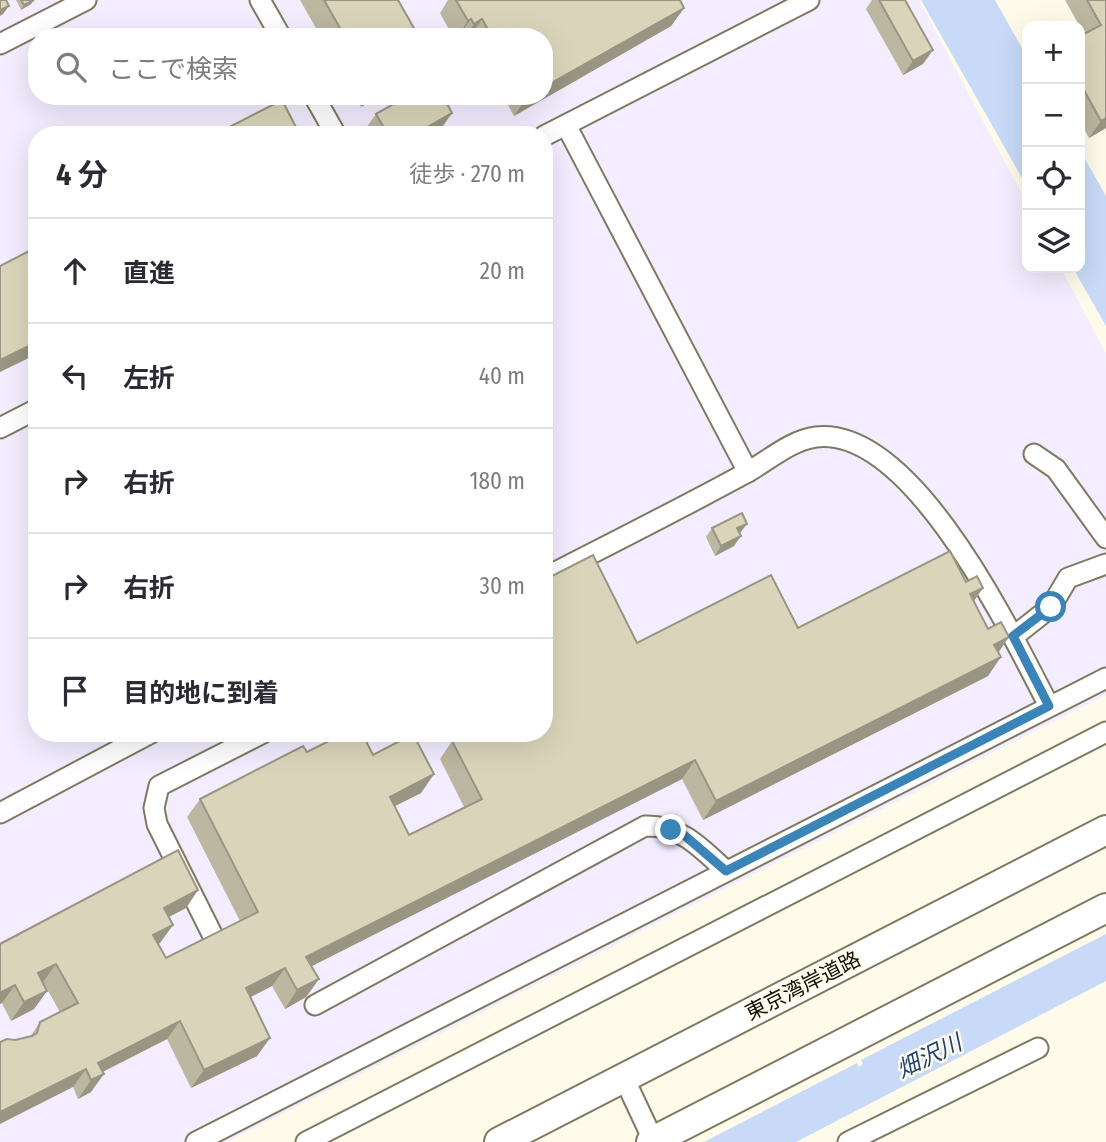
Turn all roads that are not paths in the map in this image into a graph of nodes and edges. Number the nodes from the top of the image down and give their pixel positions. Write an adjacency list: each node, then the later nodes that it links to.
1 (86, 0): 4 (street)
2 (260, 0): 5 (street)
3 (809, 0): 9 (street)
4 (31, 28)
5 (276, 28)
6 (28, 30): 7 (street)
7 (0, 44)
8 (319, 105): 10 (street)
9 (566, 125): 11 (street); 15 (street)
10 (331, 126)
11 (553, 132)
12 (28, 414): 13 (street)
13 (0, 428)
14 (1034, 454): 16 (street)
15 (748, 472): 18 (street); 19 (street)
16 (1106, 538)
17 (1106, 564): 19 (street)
18 (553, 573)
19 (1013, 636): 21 (street)
20 (1106, 678): 21 (street)
21 (1049, 706): 27 (street)
22 (1106, 733): 34 (street)
23 (134, 742): 25 (street)
24 (245, 742): 29 (street)
25 (0, 813)
26 (1106, 830): 32 (highway, 東京湾岸道路)
27 (726, 871): 30 (street); 33 (street)
28 (1106, 908): 36 (highway)
29 (212, 934)
30 (315, 1005)
31 (1038, 1048): 37 (street)
32 (624, 1078): 35 (highway, 東京湾岸道路); 36 (street)
33 (196, 1142)
34 (306, 1142)
35 (499, 1142)
36 (653, 1142)
37 (848, 1142)

